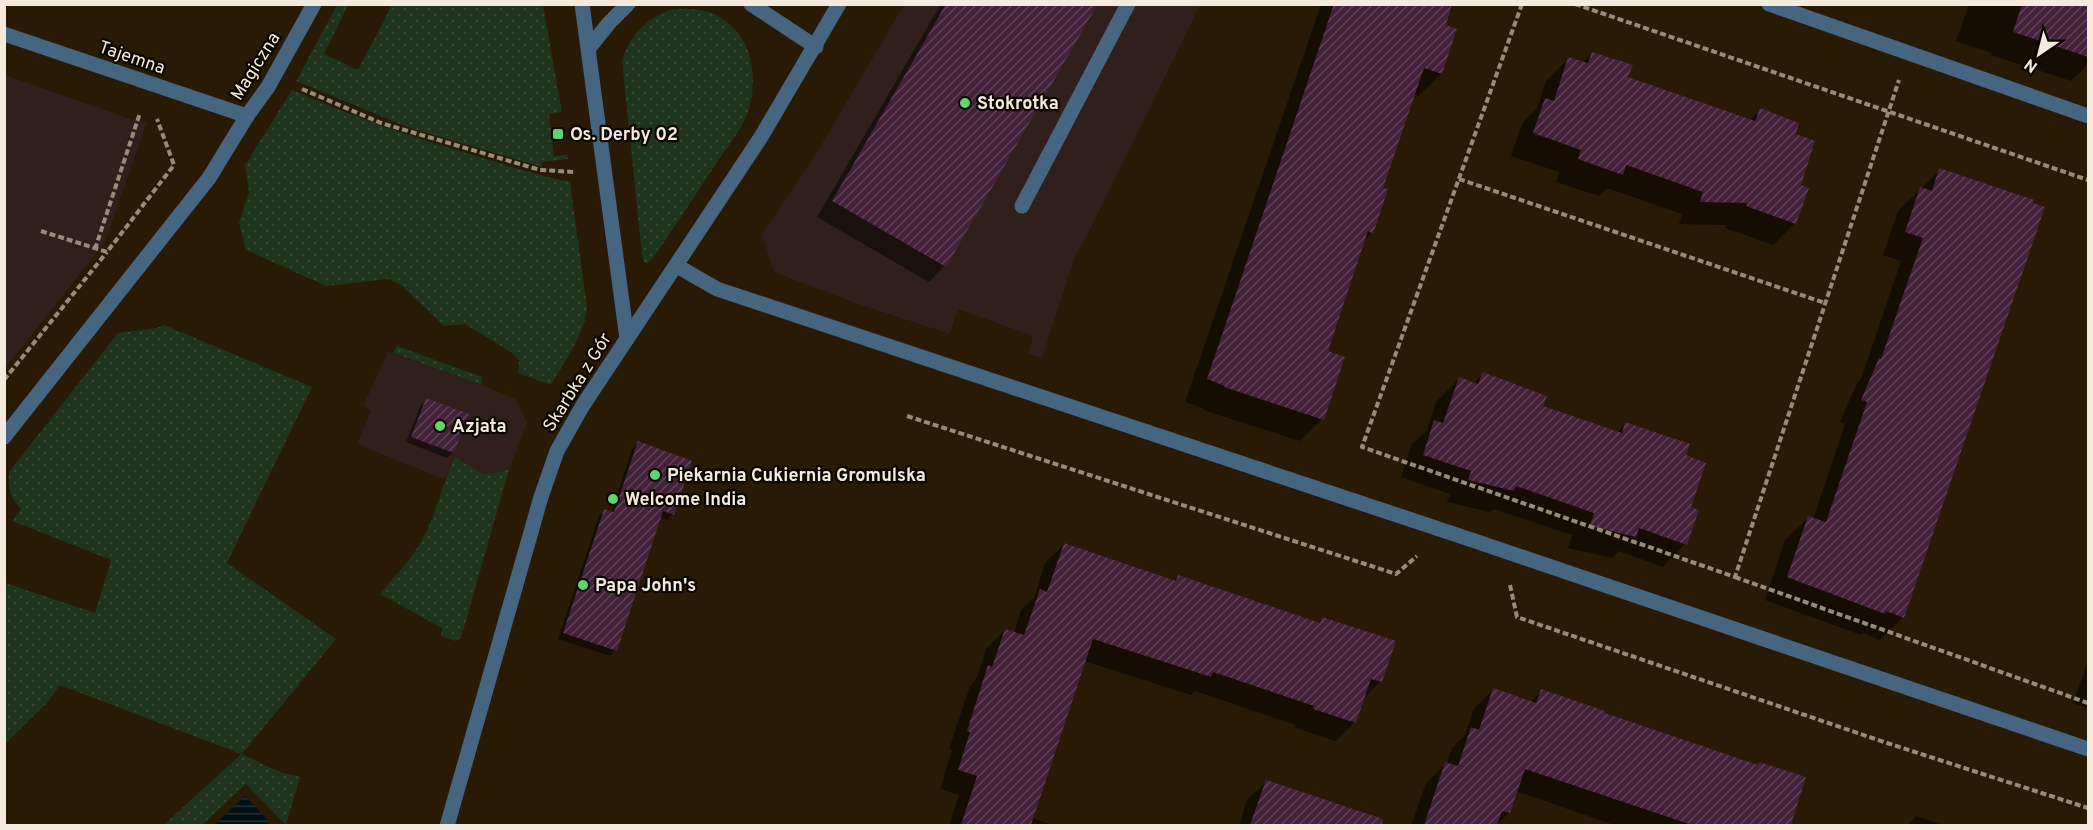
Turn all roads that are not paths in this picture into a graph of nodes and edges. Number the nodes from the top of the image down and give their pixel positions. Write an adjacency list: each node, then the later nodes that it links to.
1 (314, 4): 11 (street, Magiczna)
2 (582, 4): 10 (street)
3 (628, 4): 10 (street)
4 (751, 4): 9 (street)
5 (839, 4): 9 (street, Skarbka z Gór)
6 (1128, 4): 13 (street)
7 (1769, 4): 12 (street)
8 (4, 34): 11 (street, Tajemna)
9 (816, 47): 14 (street, Skarbka z Gór)
10 (589, 48): 15 (street)
11 (247, 116): 16 (street, Magiczna)
12 (2088, 116)
13 (1022, 206)
14 (677, 266): 15 (street, Skarbka z Gór); 17 (street)
15 (627, 339): 18 (street, Skarbka z Gór)
16 (4, 437)
17 (2088, 749)
18 (447, 825)

